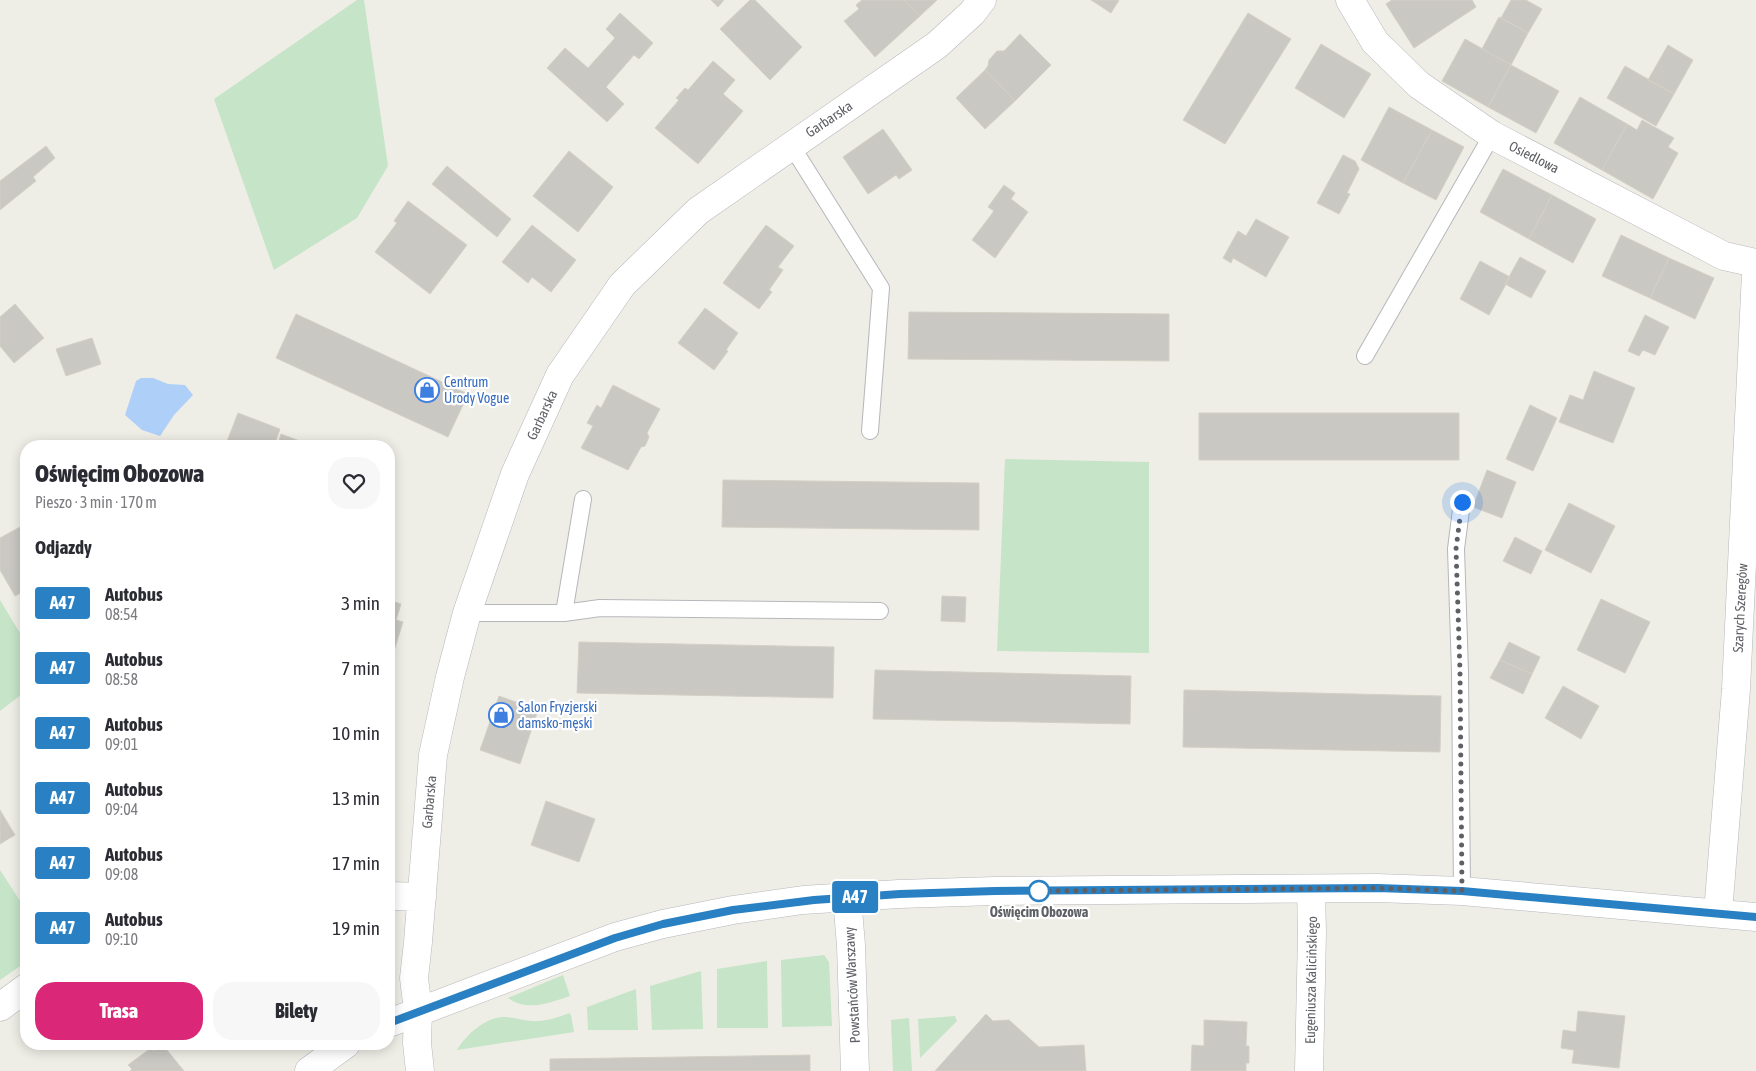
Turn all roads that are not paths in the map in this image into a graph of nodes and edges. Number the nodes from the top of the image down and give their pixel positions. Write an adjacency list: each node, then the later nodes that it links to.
1 (982, 0): 4 (street, Garbarska)
2 (1350, 0): 3 (street, Osiedlowa)
3 (1492, 135): 5 (street, Osiedlowa); 7 (lane)
4 (791, 145): 8 (lane); 14 (street, Garbarska)
5 (1756, 263)
6 (1756, 273): 9 (street, Szarych Szeregów)
7 (1365, 356)
8 (870, 431)
9 (1752, 444): 15 (street, Szarych Szeregów)
10 (582, 499): 13 (lane)
11 (1462, 502): 17 (lane)
12 (880, 611): 13 (lane)
13 (564, 612): 14 (lane)
14 (467, 613): 19 (street, Garbarska)
15 (1747, 650): 21 (street, Szarych Szeregów)
16 (1311, 889): 17 (street); 20 (street); 31 (street, Eugeniusza Kalicińskiego)
17 (1462, 891): 21 (street)
18 (395, 896): 19 (street)
19 (422, 897): 25 (street, Garbarska)
20 (847, 898): 25 (street); 30 (street, Powstańców Warszawy)
21 (1718, 913): 22 (street)
22 (1756, 917)
23 (20, 992): 24 (street)
24 (0, 1006)
25 (418, 1011): 26 (street); 29 (street, Garbarska)
26 (395, 1021)
27 (338, 1050): 28 (street)
28 (309, 1071)
29 (420, 1071)
30 (856, 1071)
31 (1309, 1071)

